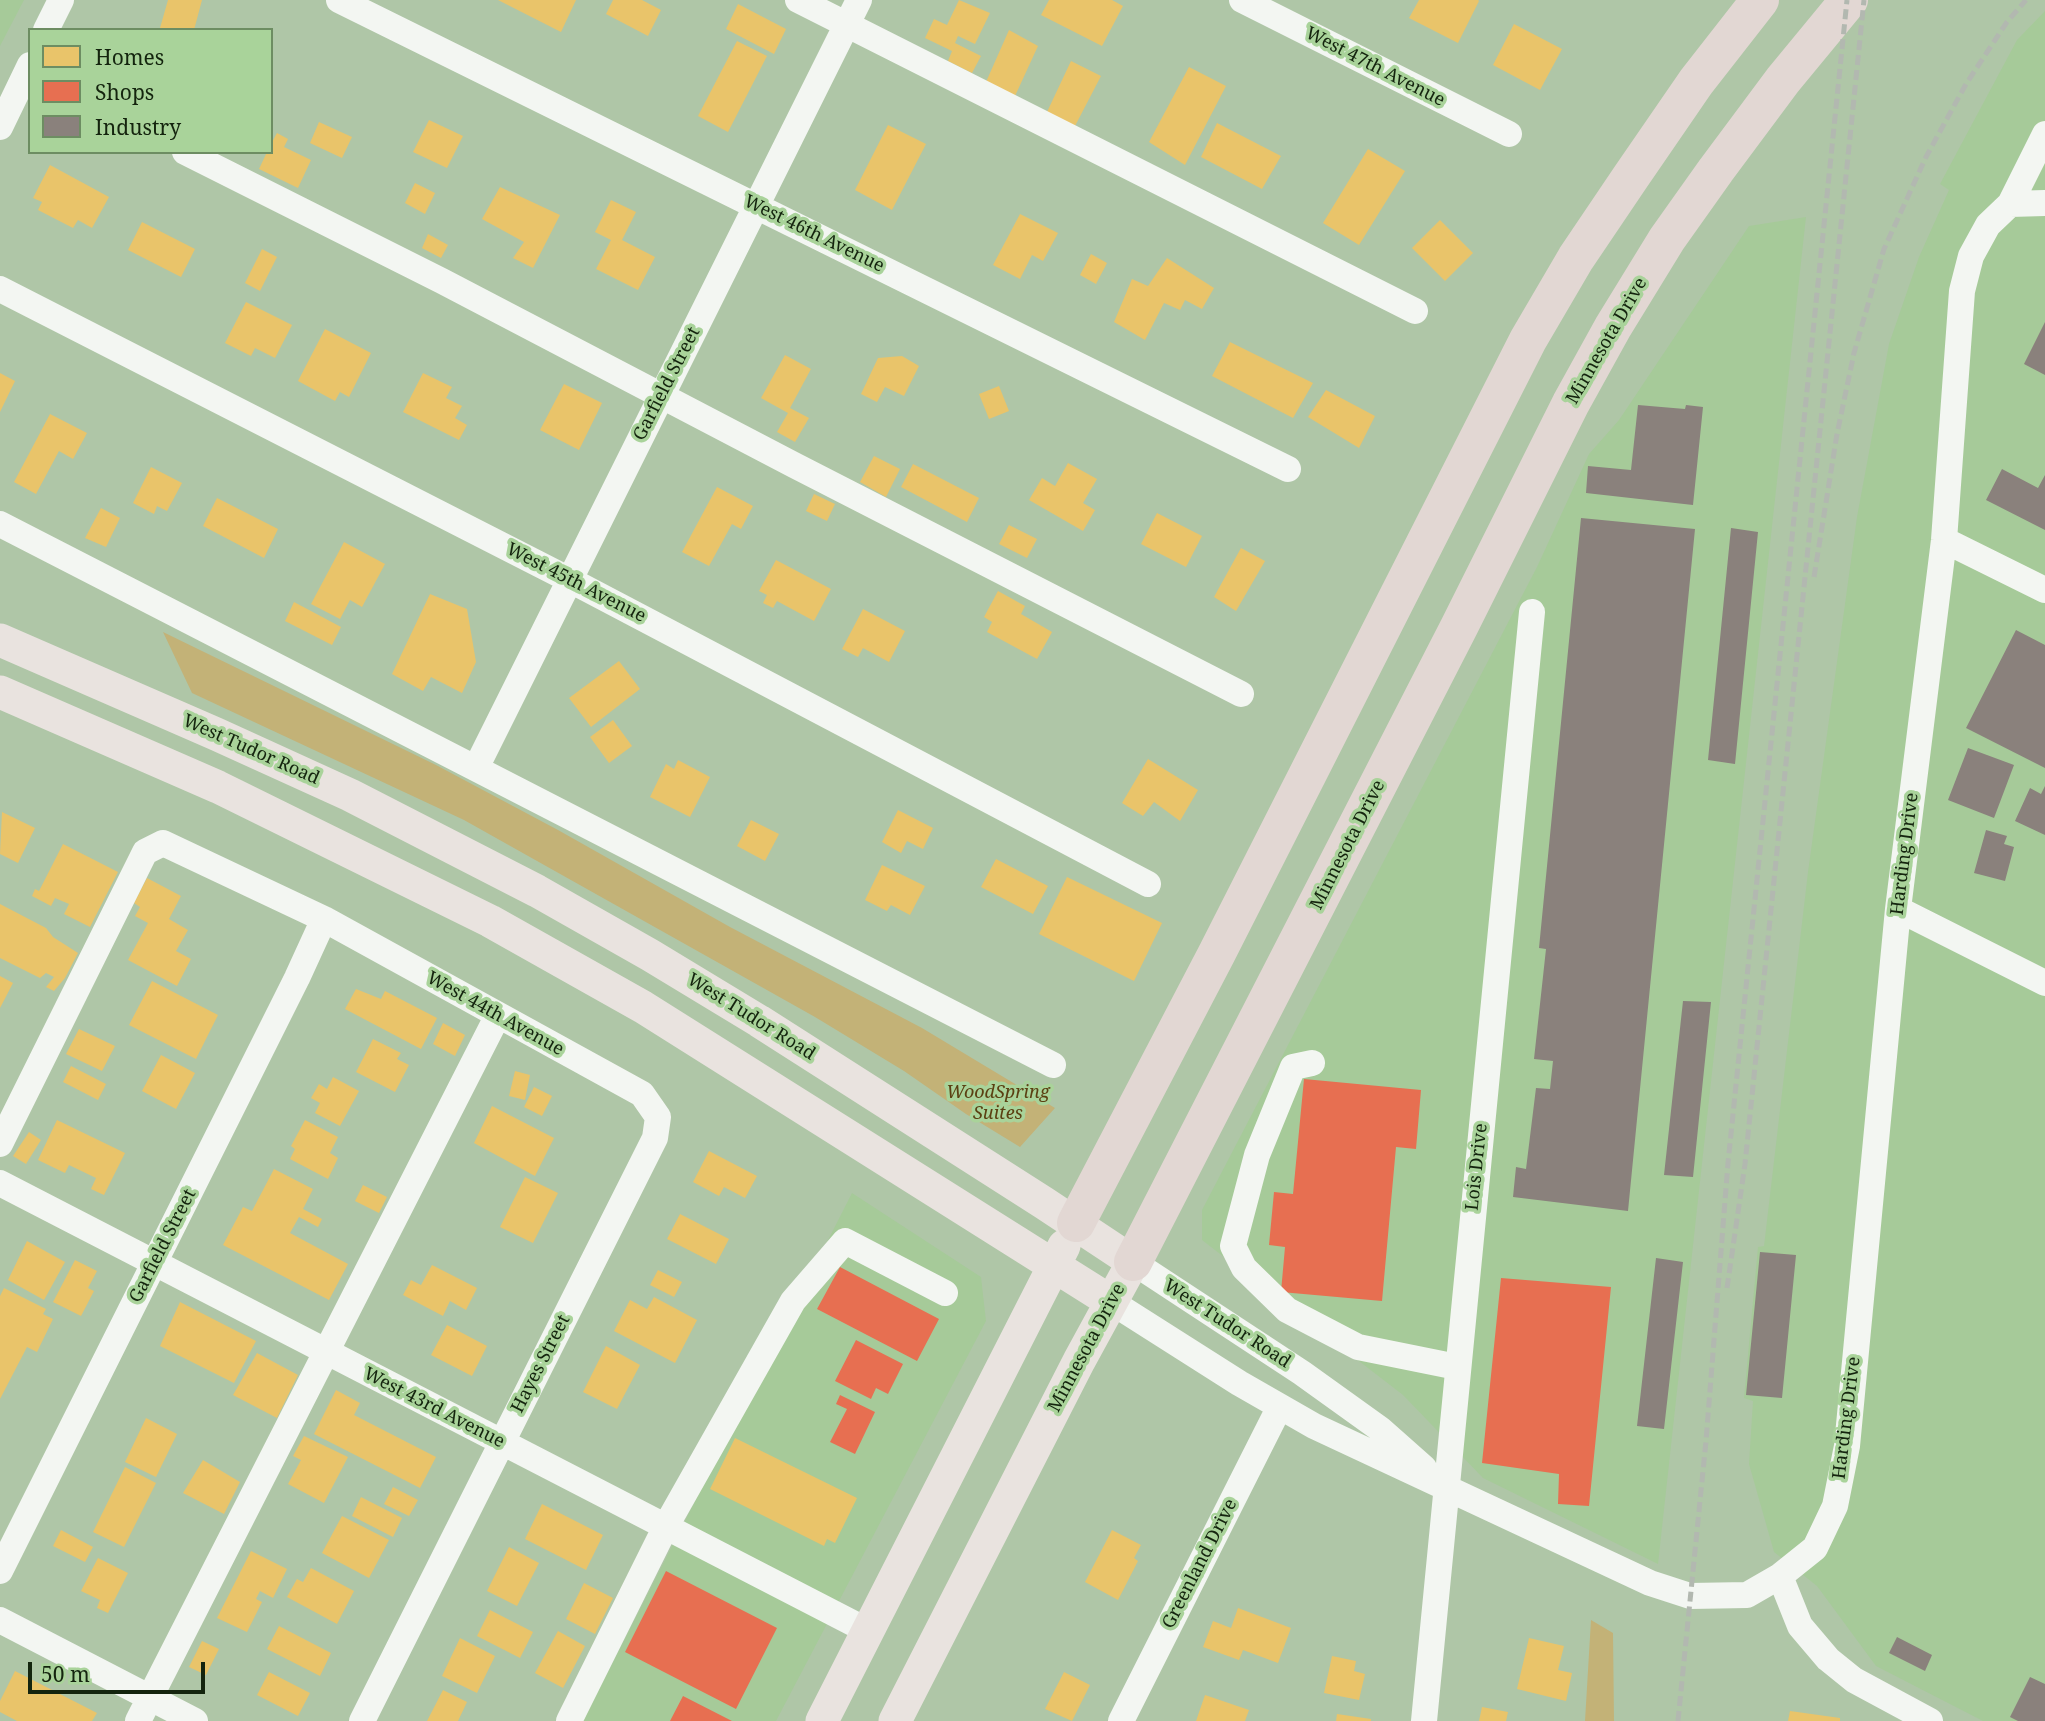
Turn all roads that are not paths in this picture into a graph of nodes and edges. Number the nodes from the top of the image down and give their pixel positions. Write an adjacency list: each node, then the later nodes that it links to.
1 (61, 0): 9 (street)
2 (340, 0): 17 (street, West 46th Avenue)
3 (799, 0): 8 (street)
4 (859, 0): 8 (street, Garfield Street)
5 (1242, 0): 12 (street, West 47th Avenue)
6 (1760, 0): 41 (highway)
7 (1849, 0): 42 (highway, Minnesota Drive)
8 (847, 24): 17 (street, Garfield Street); 19 (street)
9 (47, 28)
10 (28, 73): 11 (street)
11 (0, 127)
12 (1509, 134)
13 (2045, 134): 16 (street, Harding Drive)
14 (189, 154): 20 (street)
15 (2045, 203): 16 (street)
16 (2010, 204): 23 (street, Harding Drive)
17 (757, 205): 20 (street, Garfield Street); 21 (street, West 46th Avenue)
18 (0, 289): 24 (street, West 45th Avenue)
19 (1415, 311)
20 (662, 395): 24 (street, Garfield Street); 29 (street)
21 (1288, 469)
22 (0, 524): 30 (street)
23 (1944, 540): 25 (street); 32 (street, Harding Drive)
24 (570, 580): 30 (street, Garfield Street); 31 (street, West 45th Avenue)
25 (2045, 590)
26 (1532, 612): 48 (street, Lois Drive)
27 (3, 643): 41 (main road, West Tudor Road)
28 (0, 692): 44 (main road, West Tudor Road)
29 (1241, 694)
30 (476, 768): 37 (street)
31 (1148, 884)
32 (1898, 909): 34 (street); 54 (street, Harding Drive)
33 (324, 919): 35 (street, West 44th Avenue); 39 (street, West 44th Avenue); 43 (street, Garfield Street)
34 (2045, 983)
35 (498, 1015): 38 (street, West 44th Avenue); 47 (street)
36 (1311, 1063): 48 (street)
37 (1053, 1065)
38 (658, 1117): 50 (street, Hayes Street)
39 (0, 1144)
40 (0, 1183): 43 (street, West 43rd Avenue)
41 (1076, 1223): 42 (main road, West Tudor Road); 44 (main road)
42 (1133, 1262): 46 (main road, Minnesota Drive); 51 (street, West Tudor Road)
43 (154, 1263): 47 (street, West 43rd Avenue); 53 (street, Garfield Street)
44 (1053, 1266): 46 (main road, West Tudor Road); 56 (main road)
45 (946, 1293): 52 (street)
46 (1110, 1301): 49 (street, West Tudor Road); 62 (main road, Minnesota Drive)
47 (325, 1352): 50 (street, West 43rd Avenue); 57 (street)
48 (1457, 1367): 51 (street, Lois Drive)
49 (1279, 1408): 51 (street, West Tudor Road); 63 (street, Greenland Drive)
50 (501, 1443): 52 (street, West 43rd Avenue); 59 (street, Hayes Street)
51 (1446, 1488): 54 (street, West Tudor Road); 64 (street, Lois Drive)
52 (666, 1526): 56 (street, West 43rd Avenue); 60 (street)
53 (0, 1571)
54 (1780, 1576): 65 (street)
55 (0, 1620): 57 (street)
56 (868, 1631): 61 (main road)
57 (144, 1709): 58 (street)
58 (195, 1721)
59 (362, 1721)
60 (569, 1721)
61 (822, 1721)
62 (895, 1721)
63 (1121, 1721)
64 (1424, 1721)
65 (1930, 1721)

